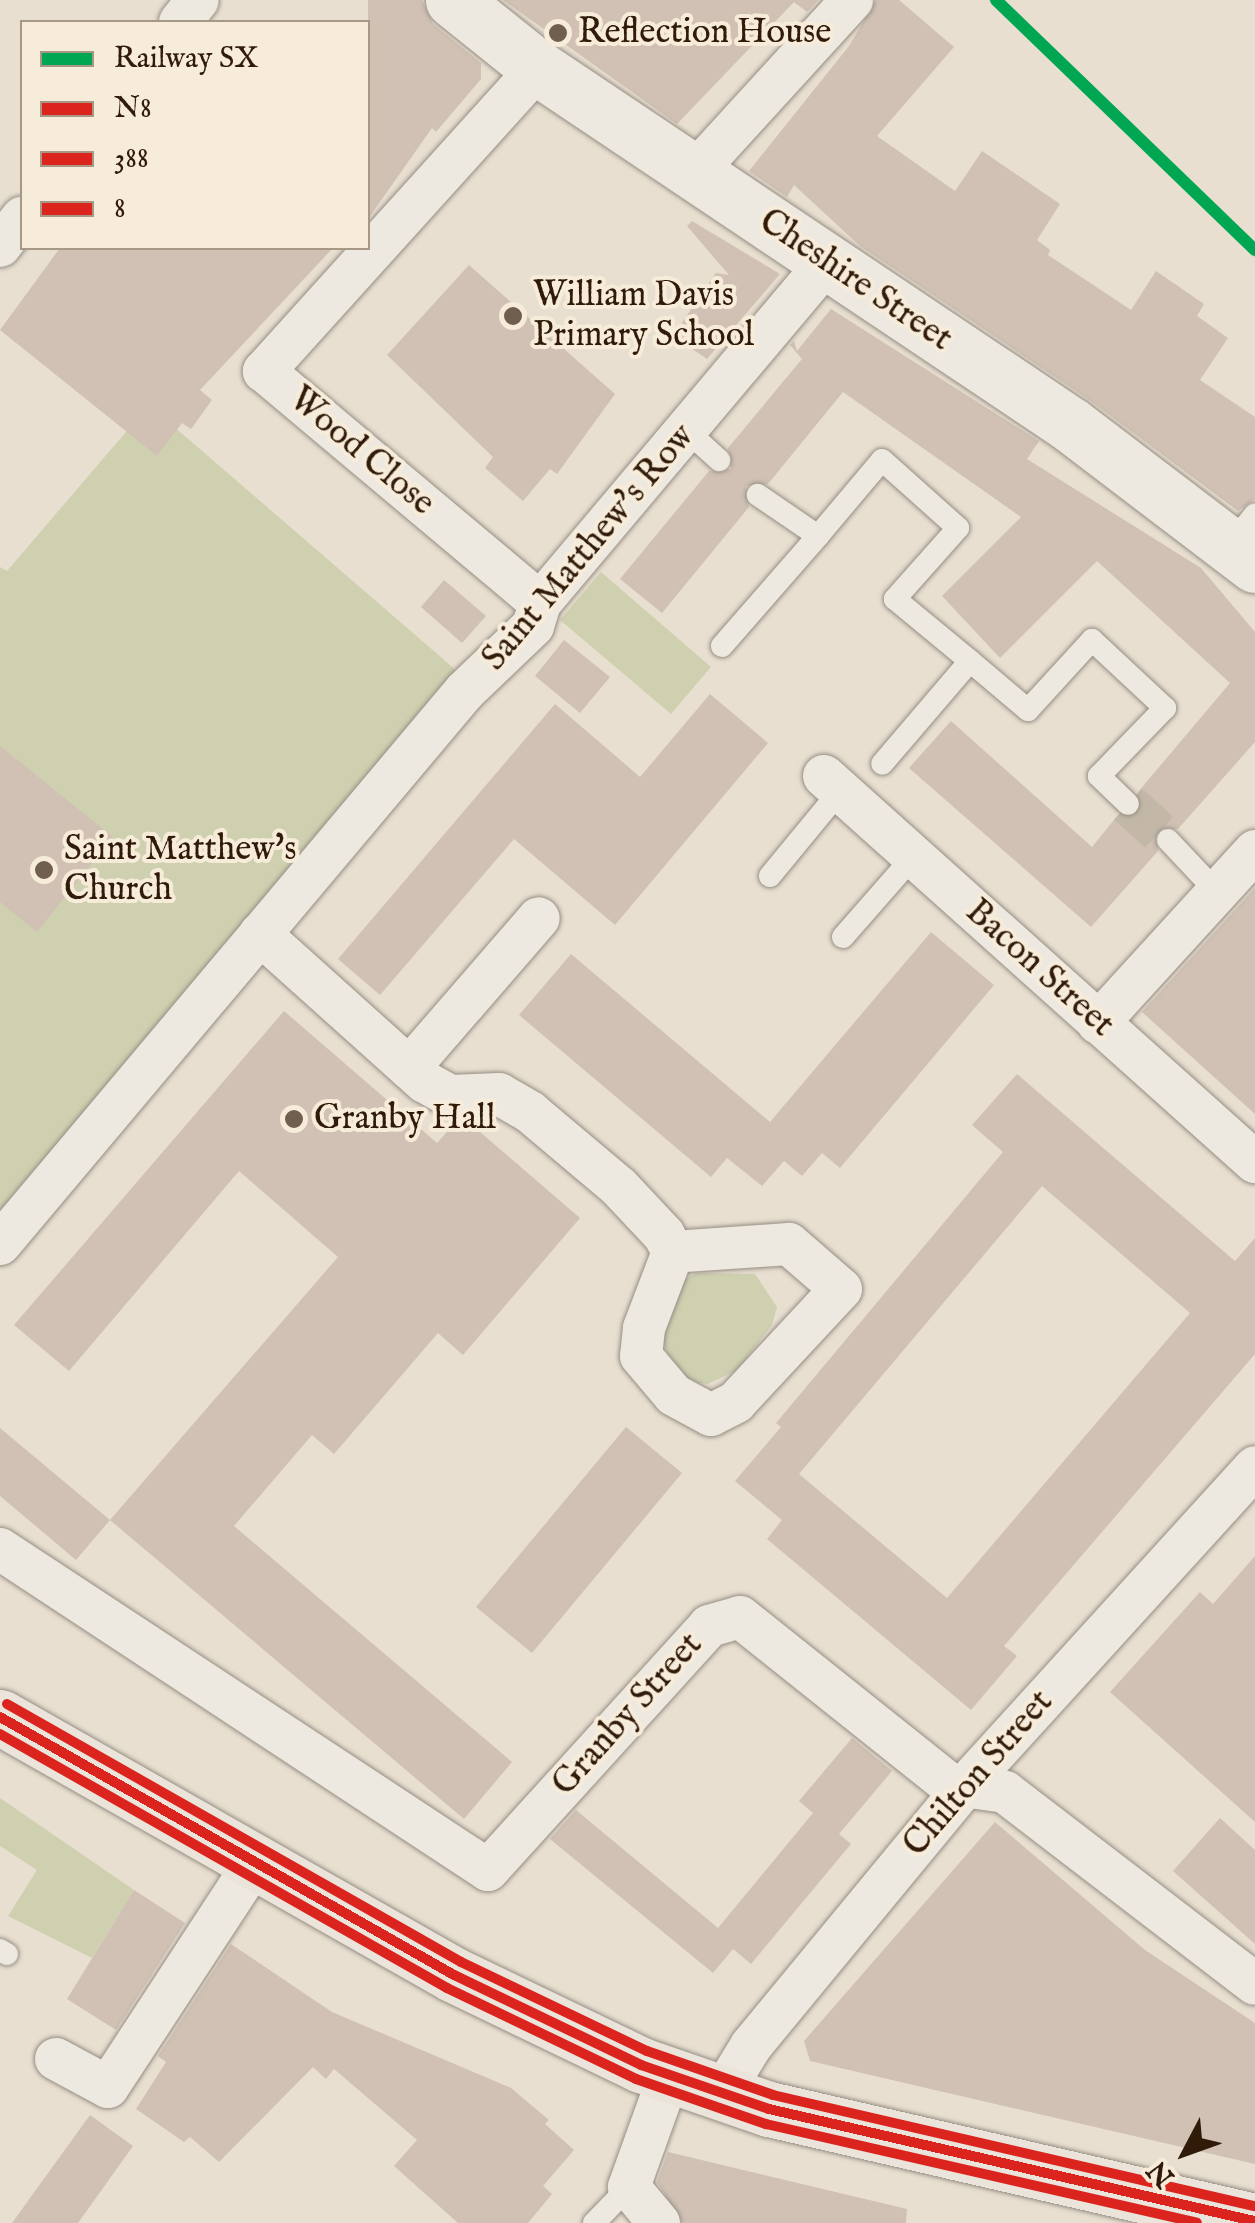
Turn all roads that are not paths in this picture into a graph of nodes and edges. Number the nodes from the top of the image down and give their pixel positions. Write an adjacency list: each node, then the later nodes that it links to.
1 (198, 0): 4 (street)
2 (452, 0): 5 (main road, Cheshire Street)
3 (852, 0): 6 (street)
4 (182, 20)
5 (538, 68): 6 (main road, Cheshire Street); 15 (street, Wood Close)
6 (695, 172): 9 (main road, Cheshire Street)
7 (20, 221): 8 (street)
8 (0, 246)
9 (827, 262): 10 (street, Saint Matthew's Row); 14 (main road, Cheshire Street)
10 (686, 430): 11 (lane); 15 (street, Saint Matthew's Row)
11 (719, 460)
12 (758, 495): 13 (lane)
13 (818, 536): 16 (lane); 17 (lane)
14 (1247, 541)
15 (540, 603): 27 (street, Saint Matthew's Row)
16 (722, 646)
17 (970, 661): 18 (lane); 20 (lane)
18 (882, 764)
19 (832, 783): 23 (street, Bacon Street); 24 (lane)
20 (1128, 804)
21 (1168, 840): 25 (lane)
22 (1255, 851): 25 (street)
23 (914, 856): 28 (lane); 29 (street, Bacon Street)
24 (770, 876)
25 (1217, 892): 29 (street)
26 (539, 918): 30 (street)
27 (260, 934): 30 (street); 32 (street, Saint Matthew's Row)
28 (842, 937)
29 (1098, 1023): 31 (street, Bacon Street)
30 (408, 1068): 33 (street)
31 (1255, 1162)
32 (0, 1244)
33 (673, 1252): 33 (street)
34 (1255, 1467): 37 (street, Chilton Street)
35 (0, 1549): 37 (street, Granby Street)
36 (0, 1717): 38 (main road)
37 (965, 1786): 39 (street, Granby Street); 42 (street, Chilton Street)
38 (253, 1864): 40 (street); 41 (main road)
39 (1255, 1984)
40 (56, 2059)
41 (669, 2076): 42 (main road); 43 (street)
42 (722, 2095): 44 (main road)
43 (629, 2187): 45 (lane); 46 (street)
44 (1255, 2221)
45 (594, 2223)
46 (658, 2223)

